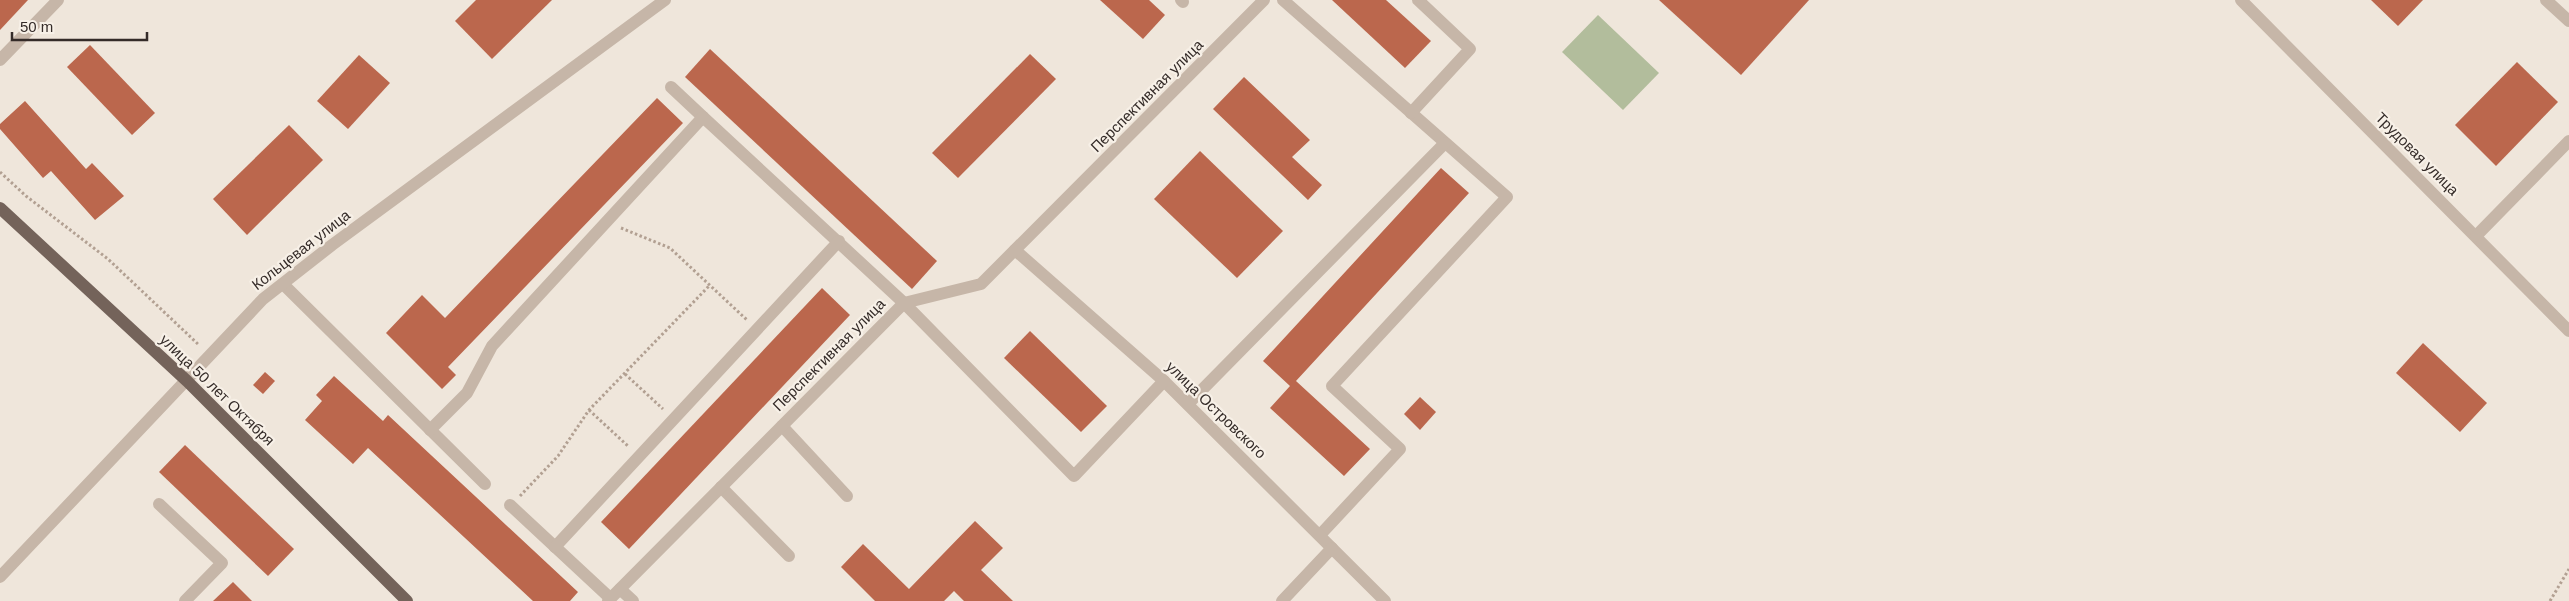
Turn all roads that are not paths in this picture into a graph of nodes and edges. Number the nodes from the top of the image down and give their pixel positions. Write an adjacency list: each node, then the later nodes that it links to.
1 (58, 0): 9 (street)
2 (666, 0): 19 (street, Кольцевая улица)
3 (1264, 0): 18 (street, Перспективная улица)
4 (1283, 0): 11 (street)
5 (1418, 0): 11 (street)
6 (2241, 0): 16 (street, Трудовая улица)
7 (2546, 0): 8 (street)
8 (2569, 21)
9 (0, 60)
10 (671, 87): 12 (street)
11 (1411, 113): 14 (street)
12 (703, 117): 17 (street); 26 (street)
13 (2569, 141): 16 (street)
14 (1445, 143): 24 (street); 32 (street)
15 (0, 208): 22 (main road, улица 50 лет Октября)
16 (2476, 236): 21 (street, Трудовая улица)
17 (839, 241): 20 (street); 33 (street)
18 (1015, 250): 20 (street, Перспективная улица); 23 (street, улица Островского)
19 (282, 284): 22 (street, Кольцевая улица); 26 (street)
20 (904, 303): 23 (street); 25 (street, Перспективная улица)
21 (2569, 331)
22 (187, 381): 36 (street, Кольцевая улица); 40 (main road, улица 50 лет Октября)
23 (1164, 381): 24 (street, улица Островского)
24 (1188, 404): 32 (street, улица Островского)
25 (782, 426): 28 (street, Перспективная улица); 29 (street)
26 (430, 430): 27 (street)
27 (485, 484)
28 (721, 487): 35 (street); 37 (street, Перспективная улица)
29 (847, 496)
30 (159, 504): 39 (street)
31 (510, 506): 33 (street)
32 (1320, 535): 34 (street, улица Островского)
33 (555, 547): 38 (street)
34 (1332, 548): 42 (street); 43 (street, улица Островского)
35 (789, 556)
36 (0, 576)
37 (620, 589): 38 (street, Перспективная улица); 41 (street)
38 (609, 600)
39 (186, 601)
40 (407, 601)
41 (633, 601)
42 (1282, 601)
43 (1385, 601)

